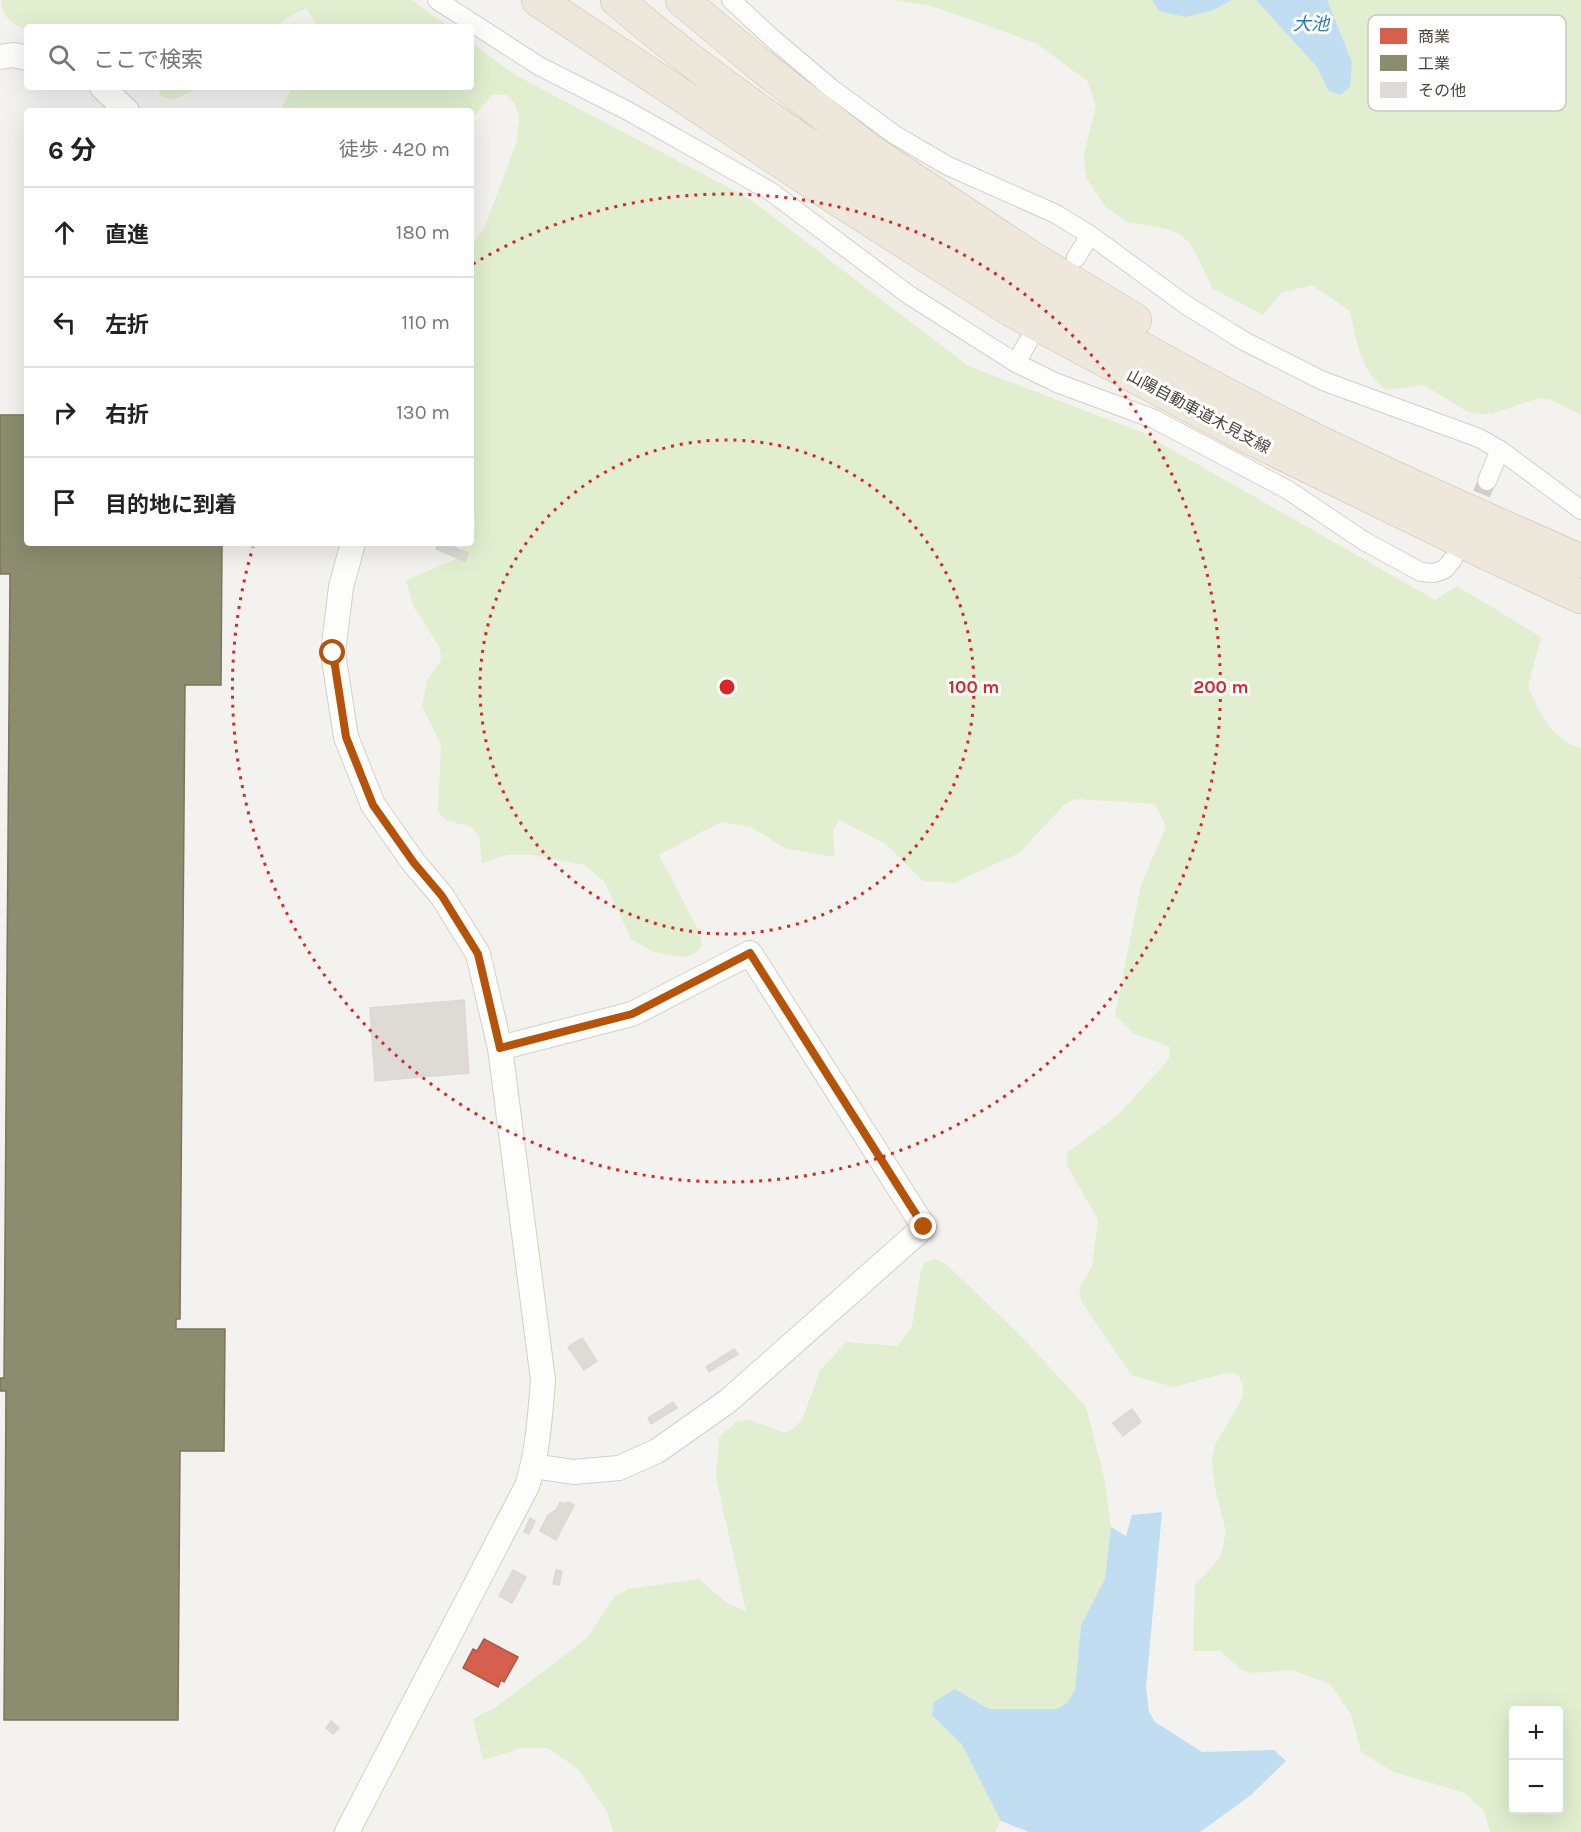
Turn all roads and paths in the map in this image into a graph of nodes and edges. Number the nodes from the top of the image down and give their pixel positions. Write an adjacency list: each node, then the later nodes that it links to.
1 (437, 0): 15 (street)
2 (538, 0): 11 (highway)
3 (570, 0): 11 (highway)
4 (617, 0): 17 (highway)
5 (682, 0): 17 (highway)
6 (731, 0): 12 (street)
7 (0, 57): 8 (street)
8 (24, 57)
9 (105, 90): 10 (street)
10 (124, 108)
11 (833, 195): 23 (highway, 山陽自動車道木見支線)
12 (1090, 235): 13 (street); 16 (street)
13 (1076, 258)
14 (1029, 339): 15 (street)
15 (1016, 363): 21 (street)
16 (1500, 450): 18 (street); 19 (street)
17 (1401, 480): 22 (highway)
18 (1487, 481)
19 (1581, 510)
20 (352, 546): 24 (street)
21 (1453, 559)
22 (1581, 561)
23 (1581, 597)
24 (500, 1048): 25 (street); 25 (street)
25 (533, 1466): 26 (street)
26 (347, 1832)

